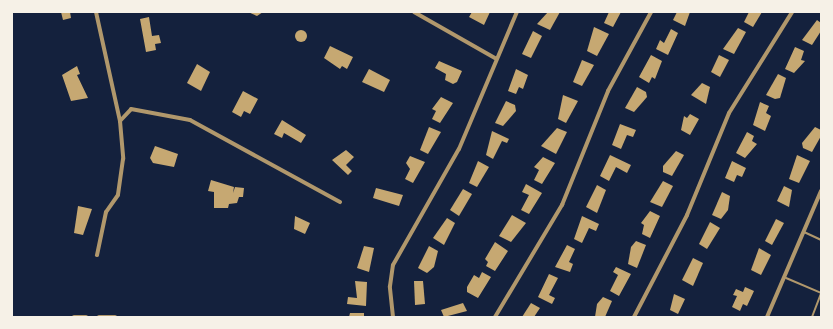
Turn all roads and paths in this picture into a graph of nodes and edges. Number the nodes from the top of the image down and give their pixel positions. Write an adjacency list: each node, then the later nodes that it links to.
1 (96, 12): 7 (street)
2 (414, 12): 6 (street)
3 (517, 12): 6 (street)
4 (651, 12): 20 (street)
5 (792, 12): 21 (street)
6 (495, 58): 19 (street)
7 (120, 121): 9 (street); 12 (street)
8 (821, 191): 10 (street)
9 (340, 202)
10 (804, 232): 11 (lane); 13 (street)
11 (821, 240)
12 (96, 255)
13 (786, 278): 14 (lane); 22 (street)
14 (821, 294): 23 (lane)
15 (74, 317): 16 (street)
16 (86, 317)
17 (99, 317): 18 (street)
18 (115, 317)
19 (393, 317)
20 (495, 317)
21 (634, 317)
22 (767, 317)
23 (812, 317)

